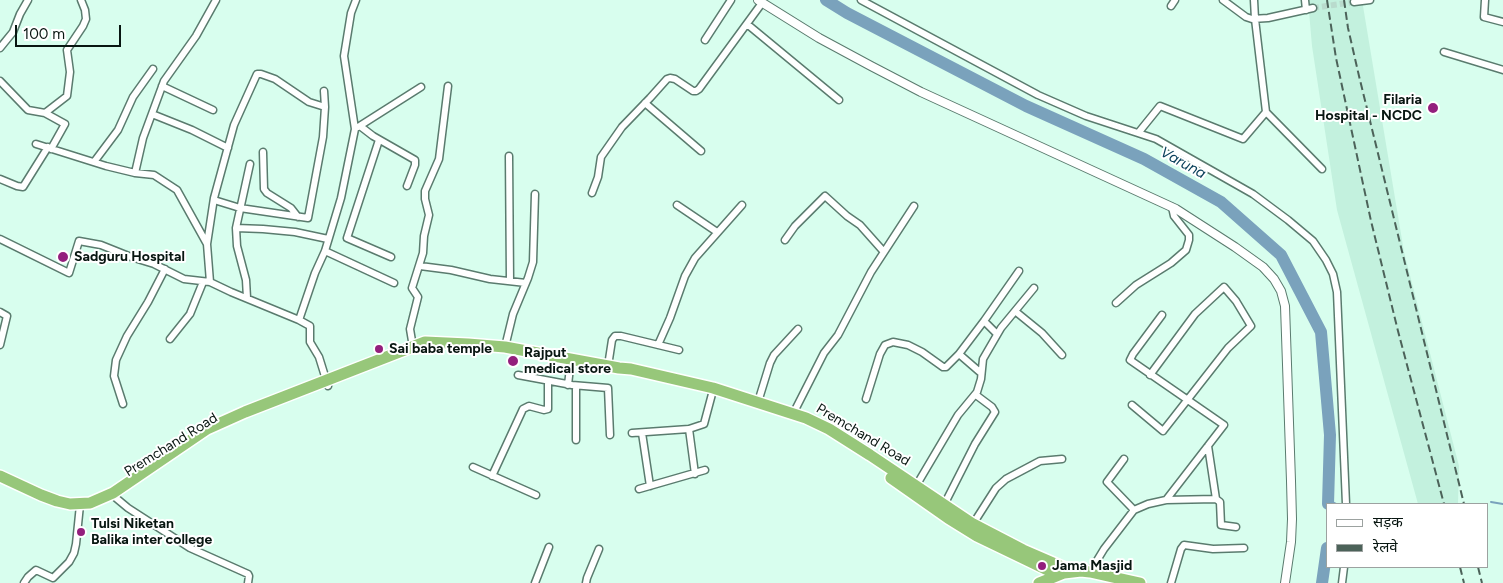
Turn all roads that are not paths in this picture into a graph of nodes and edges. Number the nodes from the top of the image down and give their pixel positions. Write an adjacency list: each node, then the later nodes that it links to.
1 (26, 0): 20 (street)
2 (81, 0): 33 (street)
3 (216, 0): 25 (street)
4 (356, 0): 36 (street)
5 (731, 0): 19 (street)
6 (861, 0): 37 (street)
7 (1175, 0): 15 (street)
8 (1223, 0): 16 (street)
9 (1254, 0): 16 (street)
10 (1305, 0): 16 (street)
11 (1370, 0): 14 (street)
12 (1485, 0): 17 (street)
13 (760, 1): 18 (street); 57 (street)
14 (1354, 2)
15 (1171, 6)
16 (1255, 19): 34 (street)
17 (1503, 22)
18 (747, 24): 29 (street); 30 (street)
19 (705, 40)
20 (0, 48)
21 (1444, 52): 23 (street)
22 (153, 69): 45 (street)
23 (1503, 70)
24 (0, 81): 33 (street)
25 (162, 86): 32 (street); 35 (street)
26 (448, 86): 69 (street)
27 (421, 87): 36 (street)
28 (324, 91): 31 (street)
29 (839, 100)
30 (645, 103): 42 (street); 52 (street)
31 (325, 108): 41 (street); 59 (street)
32 (213, 110)
33 (46, 112): 40 (street)
34 (1266, 112): 37 (street); 47 (street)
35 (152, 114): 41 (street); 48 (street)
36 (358, 127): 38 (street); 63 (street)
37 (1139, 132): 134 (street)
38 (379, 140): 50 (street); 68 (street)
39 (36, 144): 40 (street)
40 (49, 148): 45 (street); 49 (street)
41 (228, 148): 53 (street)
42 (701, 151)
43 (263, 152): 59 (street)
44 (509, 156): 72 (street)
45 (94, 162): 48 (street)
46 (250, 164): 58 (street)
47 (1322, 169)
48 (135, 173): 65 (street)
49 (0, 179)
50 (407, 186)
51 (535, 194): 76 (street)
52 (592, 194)
53 (214, 200): 58 (street); 65 (street)
54 (678, 205): 61 (street)
55 (742, 205): 61 (street)
56 (914, 206): 67 (street)
57 (1172, 207): 79 (street); 156 (street)
58 (240, 208): 59 (street); 60 (street)
59 (298, 218)
60 (236, 228): 63 (street); 78 (street)
61 (717, 232): 90 (street)
62 (0, 239): 70 (street)
63 (328, 239): 66 (street)
64 (785, 240): 67 (street)
65 (207, 244): 74 (street)
66 (325, 250): 75 (street); 83 (street)
67 (884, 252): 112 (street)
68 (391, 257)
69 (420, 266): 72 (street); 91 (street)
70 (165, 269): 73 (street); 110 (street)
71 (1019, 272): 84 (street)
72 (510, 281): 76 (street)
73 (203, 282): 74 (street); 87 (street)
74 (210, 282): 78 (street)
75 (394, 283)
76 (526, 283): 92 (street)
77 (1034, 288): 80 (street)
78 (247, 298): 83 (street)
79 (1116, 303)
80 (1015, 311): 86 (street); 95 (street)
81 (0, 312): 89 (street)
82 (1162, 315): 100 (street)
83 (299, 320): 102 (street)
84 (984, 321): 86 (street); 94 (street)
85 (798, 329): 109 (street)
86 (997, 334): 98 (street)
87 (170, 339)
88 (443, 342): 91 (highway, Premchand Road); 92 (highway, Premchand Road); 102 (highway, Premchand Road)
89 (0, 345)
90 (658, 345): 93 (street); 97 (street)
91 (413, 347): 102 (highway, Premchand Road)
92 (504, 347): 96 (highway, Premchand Road)
93 (679, 350)
94 (959, 354): 98 (street); 107 (street)
95 (1062, 355)
96 (571, 359): 97 (highway, Premchand Road); 103 (street)
97 (613, 367): 105 (highway, Premchand Road); 109 (highway, Premchand Road)
98 (981, 373): 106 (street)
99 (518, 375): 101 (street)
100 (1150, 375): 108 (street); 108 (street)
101 (548, 381): 103 (street); 125 (street)
102 (327, 384): 131 (highway, Premchand Road); 136 (highway, Premchand Road)
103 (568, 384): 104 (street)
104 (576, 386): 116 (street); 117 (street)
105 (712, 394): 113 (street); 146 (highway, Premchand Road)
106 (976, 395): 128 (street); 135 (street)
107 (866, 399)
108 (1186, 400): 111 (street); 118 (street)
109 (758, 402): 112 (highway, Premchand Road)
110 (123, 404)
111 (1132, 405)
112 (793, 414): 128 (highway, Premchand Road)
113 (689, 429): 114 (street); 123 (street)
114 (642, 433): 115 (street); 127 (street)
115 (632, 434)
116 (610, 435)
117 (576, 440)
118 (1208, 446): 132 (street); 133 (street)
119 (1124, 458): 137 (street)
120 (1062, 459): 138 (street)
121 (474, 468): 125 (street)
122 (705, 470): 123 (street)
123 (695, 474): 127 (street)
124 (0, 476): 136 (highway, Premchand Road)
125 (492, 476): 130 (street)
126 (0, 482): 136 (highway, Premchand Road)
127 (650, 486): 129 (street)
128 (916, 486): 135 (highway, Premchand Road)
129 (639, 489)
130 (536, 494)
131 (116, 498): 136 (highway, Premchand Road); 149 (street)
132 (1216, 499): 133 (street); 139 (street)
133 (1166, 500): 137 (street)
134 (1346, 503)
135 (944, 505): 138 (highway, Premchand Road)
136 (80, 508): 147 (street)
137 (1134, 510): 145 (street)
138 (973, 524): 144 (highway, Premchand Road)
139 (1236, 527)
140 (549, 547): 150 (street)
141 (1244, 548): 155 (street)
142 (599, 549): 151 (street)
143 (1344, 568): 157 (street)
144 (1074, 572): 145 (highway); 146 (highway)
145 (1090, 572): 154 (highway)
146 (1057, 579): 152 (highway); 153 (highway)
147 (54, 581): 148 (street)
148 (24, 583)
149 (248, 583)
150 (535, 583)
151 (586, 583)
152 (1039, 583)
153 (1105, 583)
154 (1140, 583)
155 (1171, 583)
156 (1284, 583)
157 (1342, 583)

